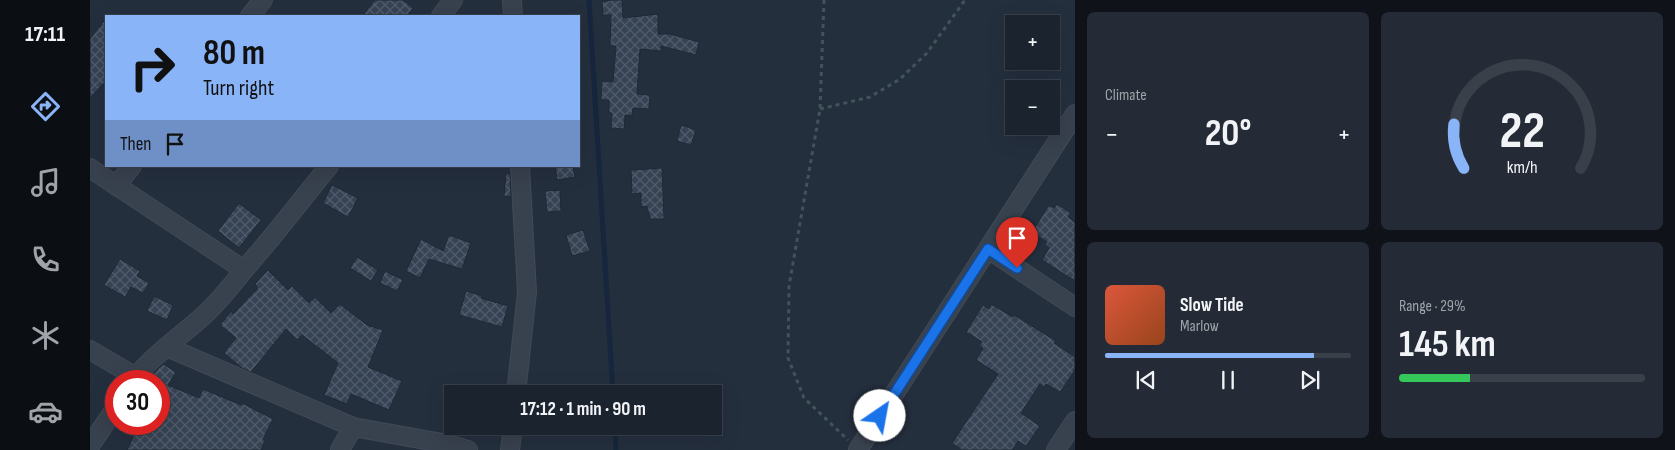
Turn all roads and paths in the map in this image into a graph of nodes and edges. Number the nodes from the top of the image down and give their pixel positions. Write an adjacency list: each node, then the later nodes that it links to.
1 (263, 0): 6 (street)
2 (453, 0): 7 (street)
3 (512, 0): 8 (street)
4 (824, 0): 9 (path)
5 (965, 0): 9 (path)
6 (251, 15)
7 (442, 15)
8 (513, 15)
9 (820, 109): 33 (path)
10 (1075, 114): 16 (street)
11 (131, 167): 15 (street)
12 (328, 167): 17 (street)
13 (520, 167): 23 (street)
14 (90, 168): 15 (street)
15 (116, 186): 17 (street)
16 (988, 249): 18 (street); 33 (street)
17 (244, 270): 19 (street)
18 (1075, 307)
19 (167, 347): 22 (street); 26 (street)
20 (90, 350): 21 (street)
21 (121, 370)
22 (144, 370)
23 (517, 385)
24 (1075, 421): 34 (street)
25 (105, 424): 28 (street)
26 (353, 427): 29 (street); 30 (street)
27 (512, 435): 32 (street)
28 (90, 446)
29 (446, 447): 31 (street)
30 (340, 450)
31 (468, 450)
32 (510, 450)
33 (858, 450)
34 (1056, 450)

